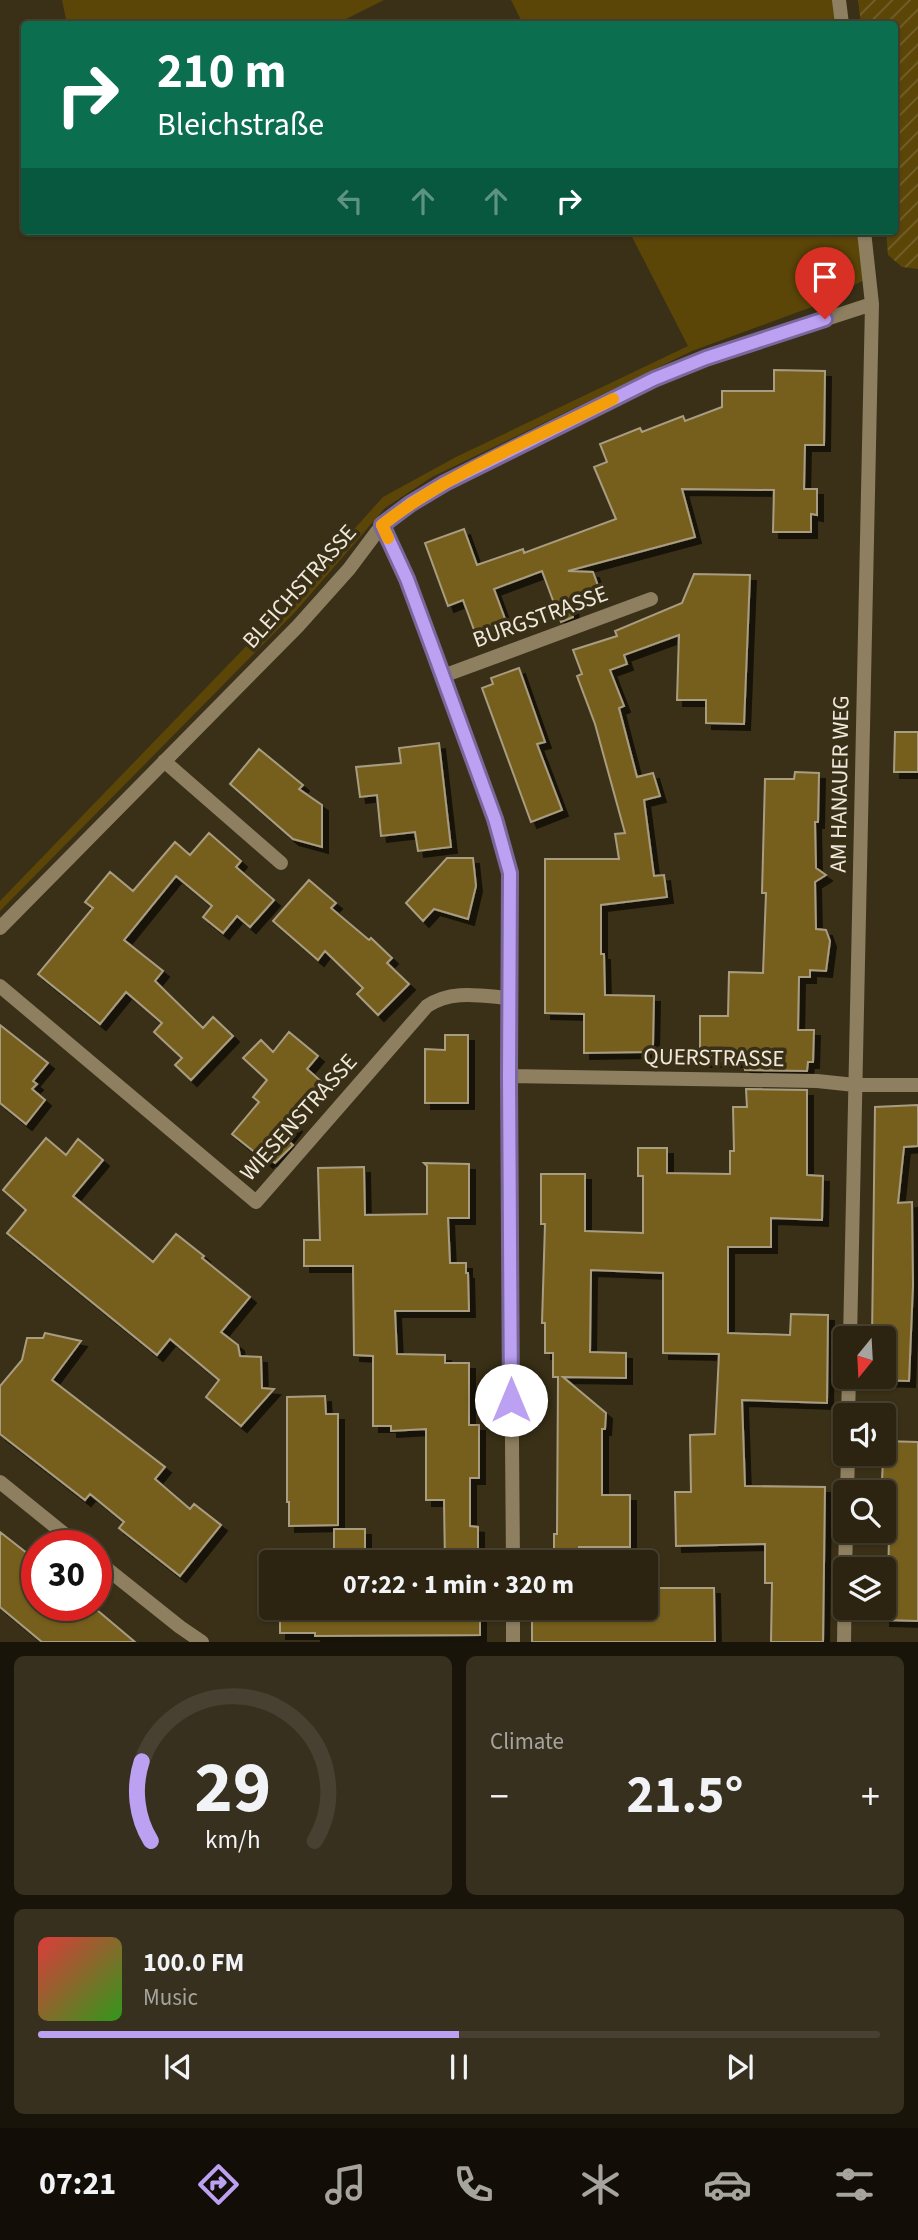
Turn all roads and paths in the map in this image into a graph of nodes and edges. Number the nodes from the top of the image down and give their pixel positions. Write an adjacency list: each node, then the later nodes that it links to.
1 (839, 0): 2 (street)
2 (842, 21)
3 (864, 235): 4 (street, AM HANAUER WEG)
4 (872, 304): 5 (street, BLEICHSTRASSE); 14 (street, AM HANAUER WEG)
5 (382, 525): 7 (street); 8 (street, BLEICHSTRASSE)
6 (651, 599): 7 (street, BURGSTRASSE)
7 (443, 676): 12 (street)
8 (164, 761): 9 (street); 10 (street, BLEICHSTRASSE)
9 (281, 863)
10 (0, 928)
11 (0, 985): 12 (street, WIESENSTRASSE)
12 (511, 998): 13 (street)
13 (509, 1076): 14 (street, QUERSTRASSE); 19 (street)
14 (855, 1085): 15 (street, QUERSTRASSE); 16 (street, AM HANAUER WEG)
15 (918, 1085)
16 (850, 1326)
17 (0, 1482): 18 (street)
18 (59, 1530)
19 (513, 1550)
20 (112, 1573): 23 (street)
21 (513, 1620): 24 (street)
22 (844, 1620): 25 (street)
23 (202, 1642)
24 (513, 1642)
25 (844, 1642)

